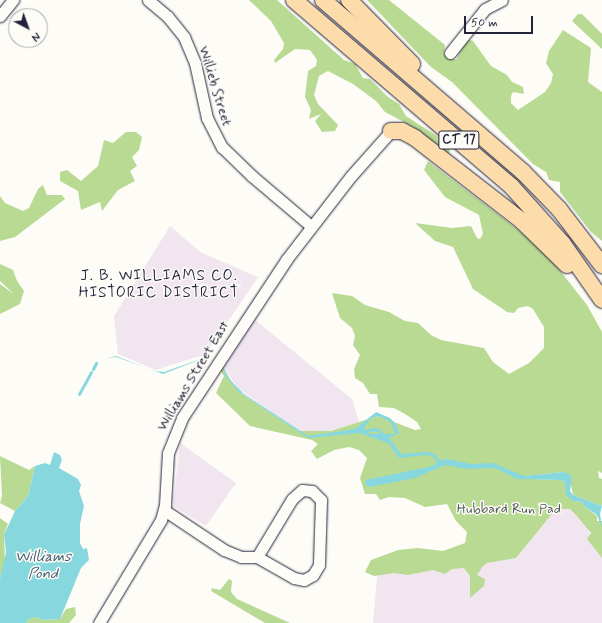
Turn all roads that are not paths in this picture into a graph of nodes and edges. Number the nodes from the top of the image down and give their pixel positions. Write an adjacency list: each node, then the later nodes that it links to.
1 (13, 0): 7 (street)
2 (148, 0): 11 (street, Willieb Street)
3 (294, 0): 13 (highway, CT 17)
4 (323, 0): 9 (highway, CT 17)
5 (349, 0): 9 (highway)
6 (495, 1): 8 (street)
7 (0, 16)
8 (450, 53)
9 (428, 89): 12 (highway, CT 17)
10 (391, 131): 11 (street, Williams Street East); 13 (highway)
11 (311, 226): 15 (street, Williams Street East)
12 (602, 265)
13 (593, 286): 14 (highway, CT 17)
14 (602, 300)
15 (164, 510): 16 (street); 17 (street, Williams Street East)
16 (257, 557): 16 (street)
17 (99, 623)

